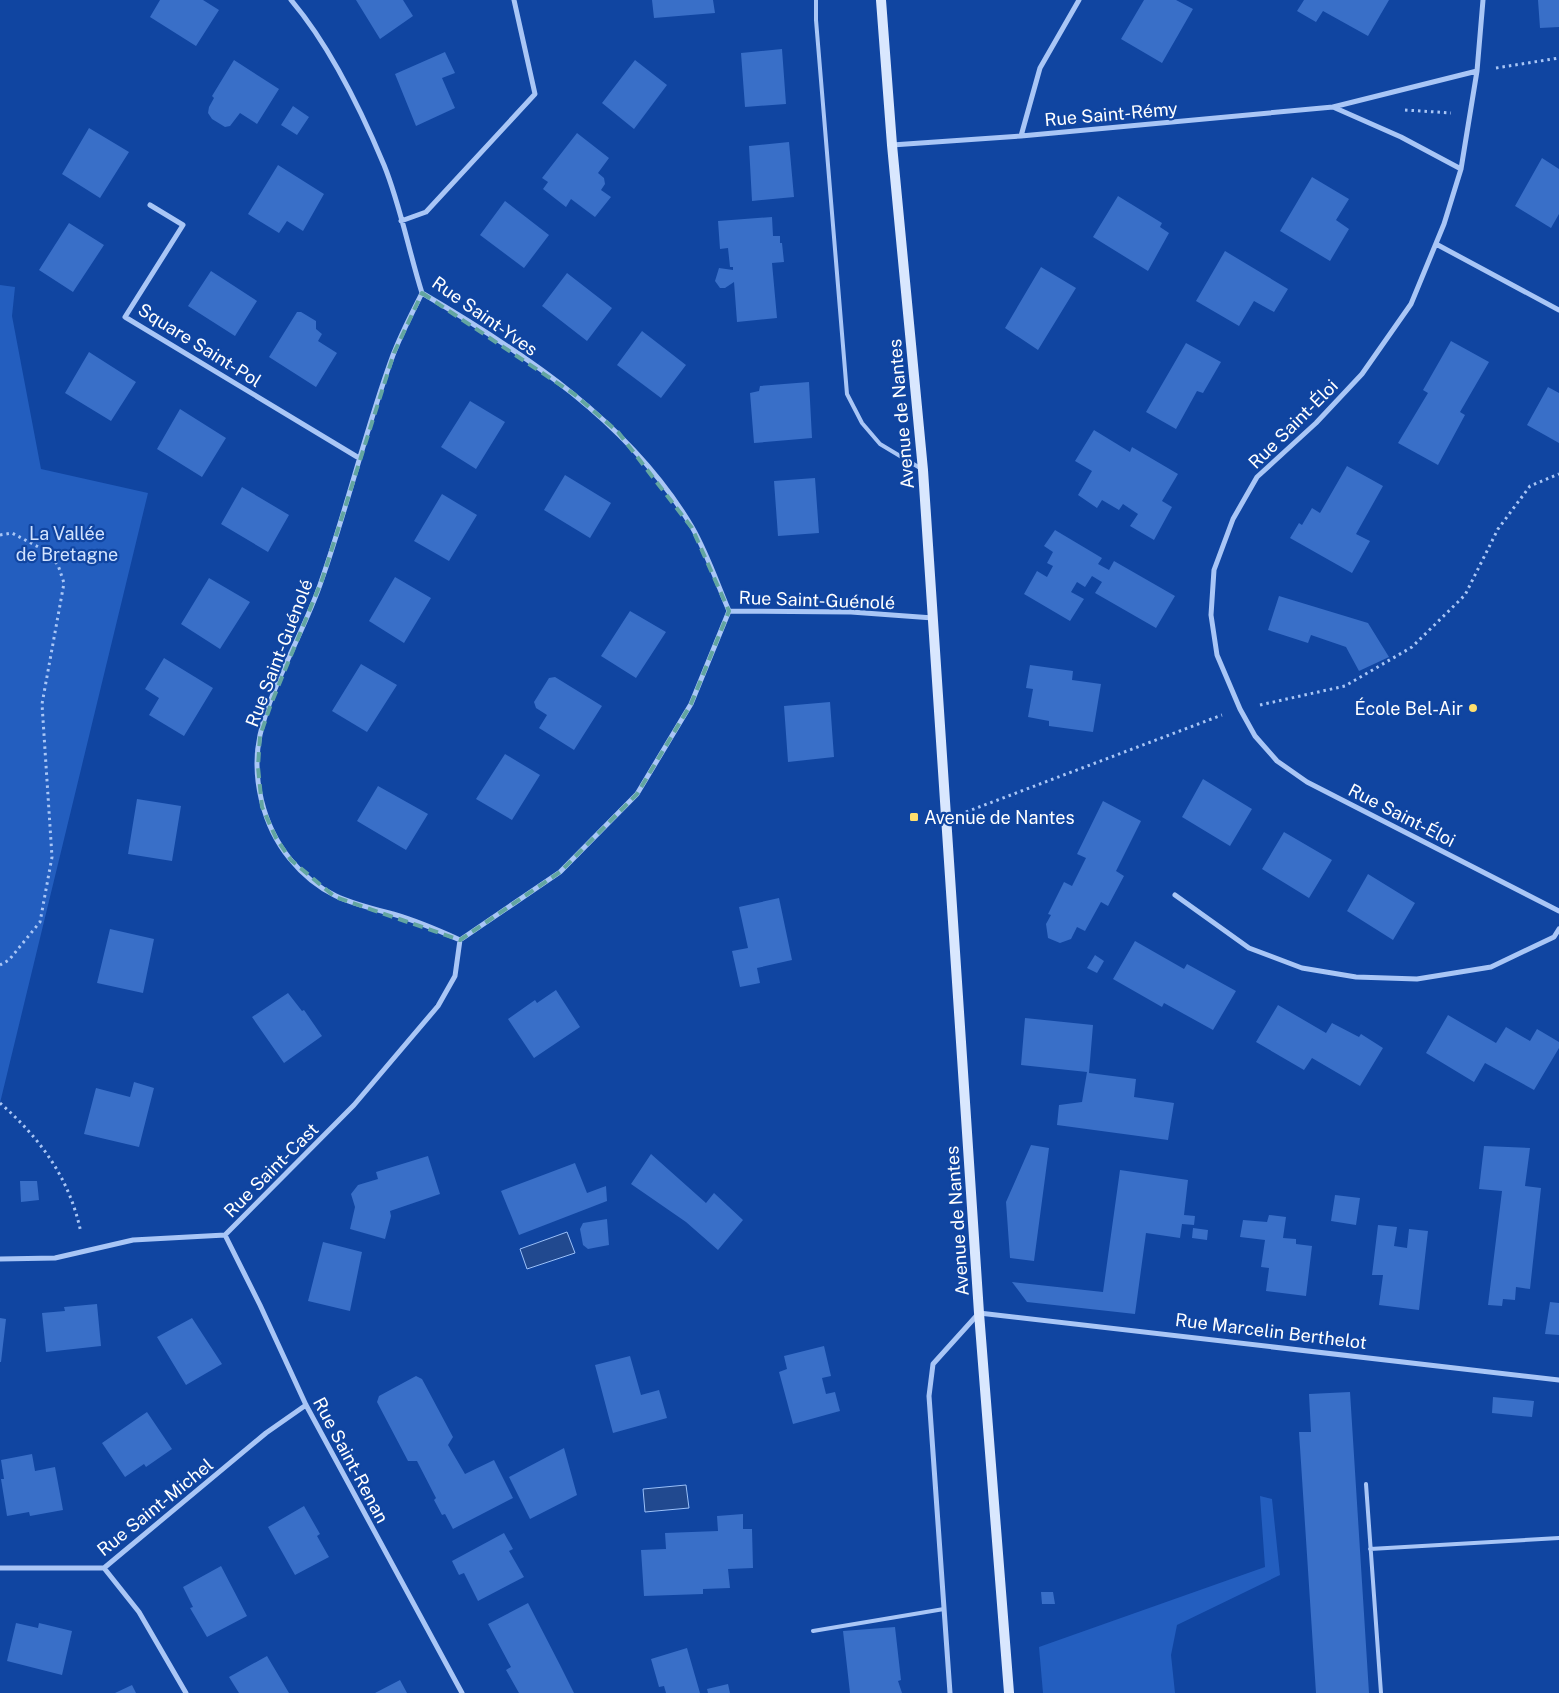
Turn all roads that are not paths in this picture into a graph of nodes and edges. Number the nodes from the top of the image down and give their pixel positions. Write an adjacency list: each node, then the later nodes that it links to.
1 (291, 0): 13 (street, Rue Saint-Yves)
2 (514, 0): 13 (street)
3 (816, 0): 18 (lane)
4 (881, 0): 10 (main road, Avenue de Nantes)
5 (1079, 0): 9 (street)
6 (1484, 0): 7 (street, Rue Saint-Éloi)
7 (1477, 72): 8 (street, Rue Saint-Rémy); 11 (street, Rue Saint-Éloi)
8 (1332, 107): 9 (street, Rue Saint-Rémy); 11 (street, Rue Saint-Rémy)
9 (1021, 136): 10 (street, Rue Saint-Rémy)
10 (892, 145): 18 (main road, Avenue de Nantes)
11 (1461, 169): 14 (street, Rue Saint-Éloi)
12 (150, 204): 17 (street, Square Saint-Pol)
13 (401, 221): 15 (street, Rue Saint-Yves)
14 (1436, 244): 16 (street); 22 (street, Rue Saint-Éloi)
15 (422, 293): 17 (street, Rue Saint-Guénolé); 19 (street, Rue Saint-Yves)
16 (1559, 310)
17 (359, 458): 24 (street, Rue Saint-Guénolé)
18 (923, 470): 20 (main road, Avenue de Nantes)
19 (729, 610): 20 (street, Rue Saint-Guénolé); 24 (street, Rue Saint-Guénolé)
20 (934, 618): 27 (main road, Avenue de Nantes)
21 (1175, 895): 23 (street)
22 (1559, 912)
23 (1559, 929)
24 (460, 940): 25 (street, Rue Saint-Cast)
25 (225, 1235): 26 (street, Rue Saint-Cast); 29 (street, Rue Saint-Renan)
26 (0, 1259)
27 (980, 1314): 28 (street, Rue Marcelin Berthelot); 35 (street); 40 (main road, Avenue de Nantes)
28 (1559, 1380)
29 (306, 1405): 34 (street, Rue Saint-Michel); 38 (street, Rue Saint-Renan)
30 (1366, 1484): 32 (lane)
31 (1559, 1538): 32 (lane)
32 (1370, 1549): 41 (lane)
33 (0, 1568): 34 (street, Rue Saint-Michel)
34 (104, 1568): 37 (street)
35 (944, 1609): 36 (lane); 39 (street)
36 (812, 1631)
37 (186, 1693)
38 (462, 1693)
39 (950, 1693)
40 (1009, 1693)
41 (1381, 1693)

